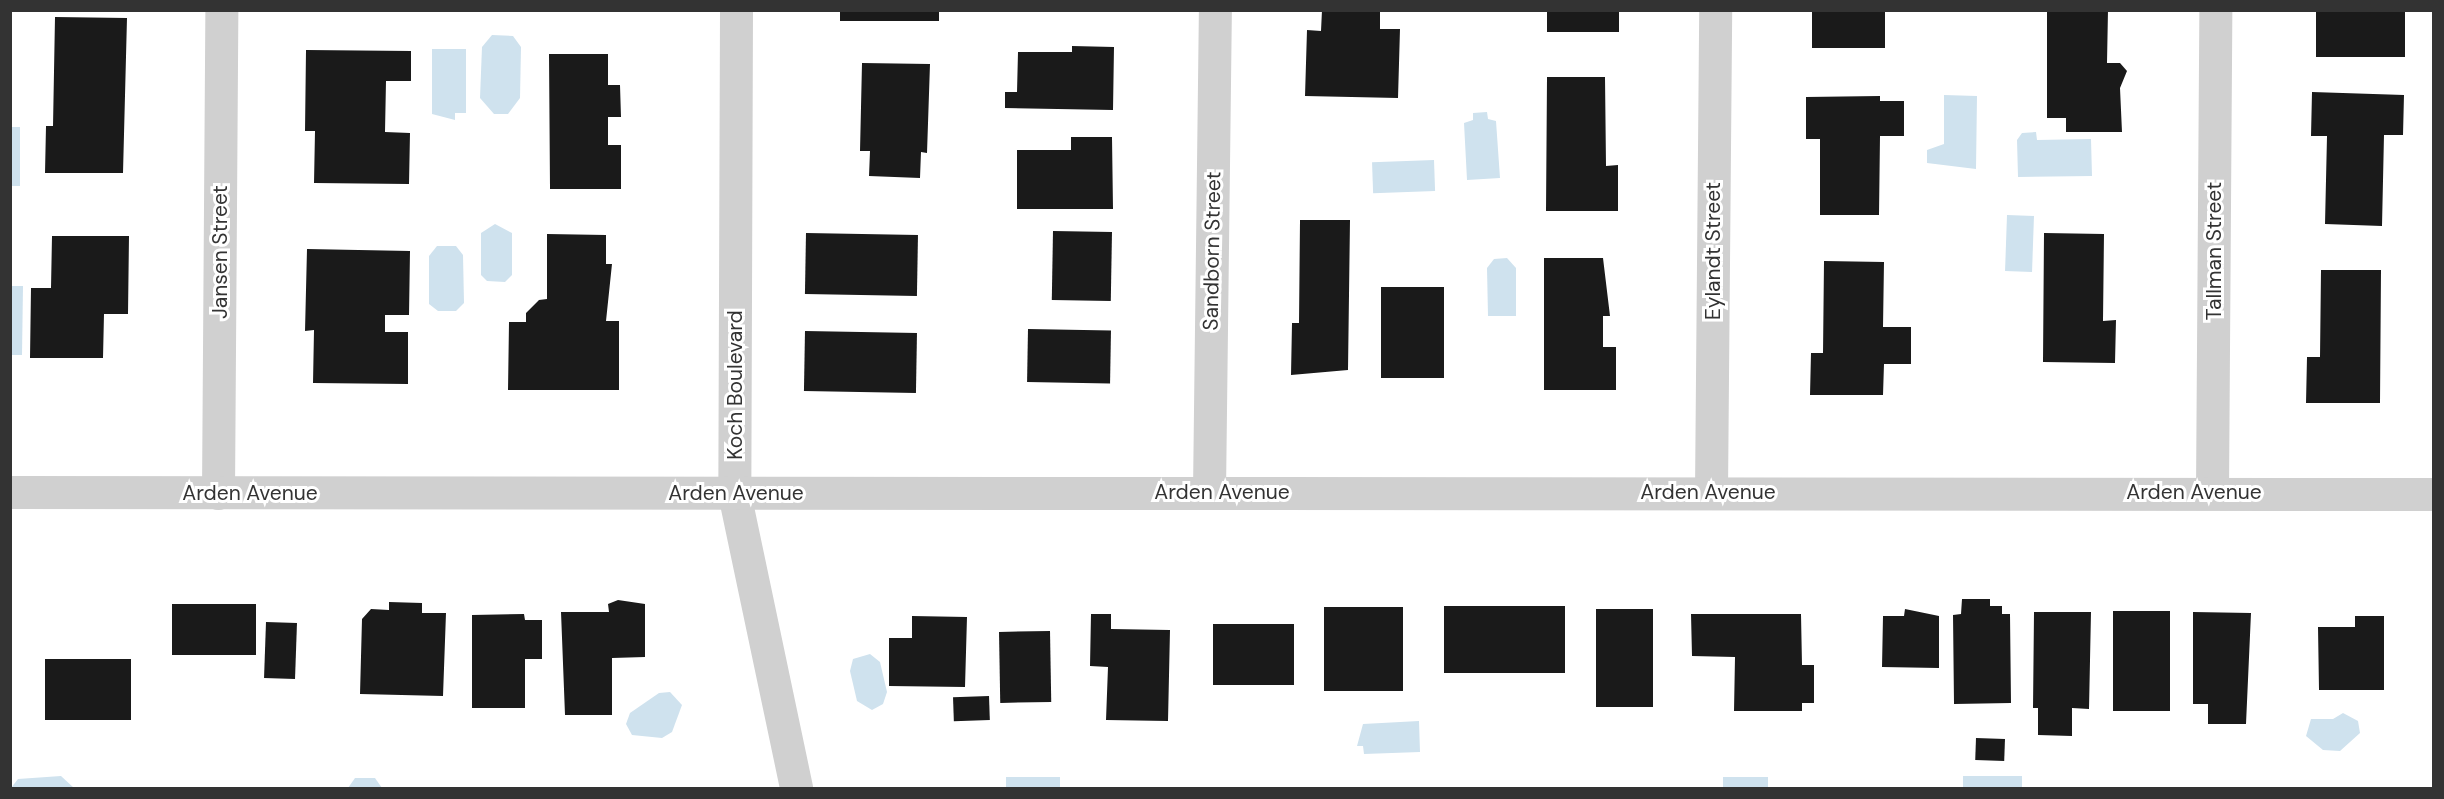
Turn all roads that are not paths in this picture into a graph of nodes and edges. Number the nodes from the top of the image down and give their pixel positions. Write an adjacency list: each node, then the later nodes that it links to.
1 (221, 10): 10 (street, Jansen Street)
2 (736, 10): 11 (street, Koch Boulevard)
3 (1215, 10): 7 (street, Sandborn Street)
4 (1715, 10): 8 (street, Eylandt Street)
5 (2215, 10): 9 (street, Tallman Street)
6 (10, 492): 10 (street, Arden Avenue)
7 (1209, 492): 8 (street, Arden Avenue); 11 (street, Arden Avenue)
8 (1711, 492): 9 (street, Arden Avenue)
9 (2212, 492): 12 (street, Arden Avenue)
10 (218, 493): 11 (street, Arden Avenue)
11 (734, 493): 13 (street, Koch Boulevard)
12 (2433, 494)
13 (796, 789)

